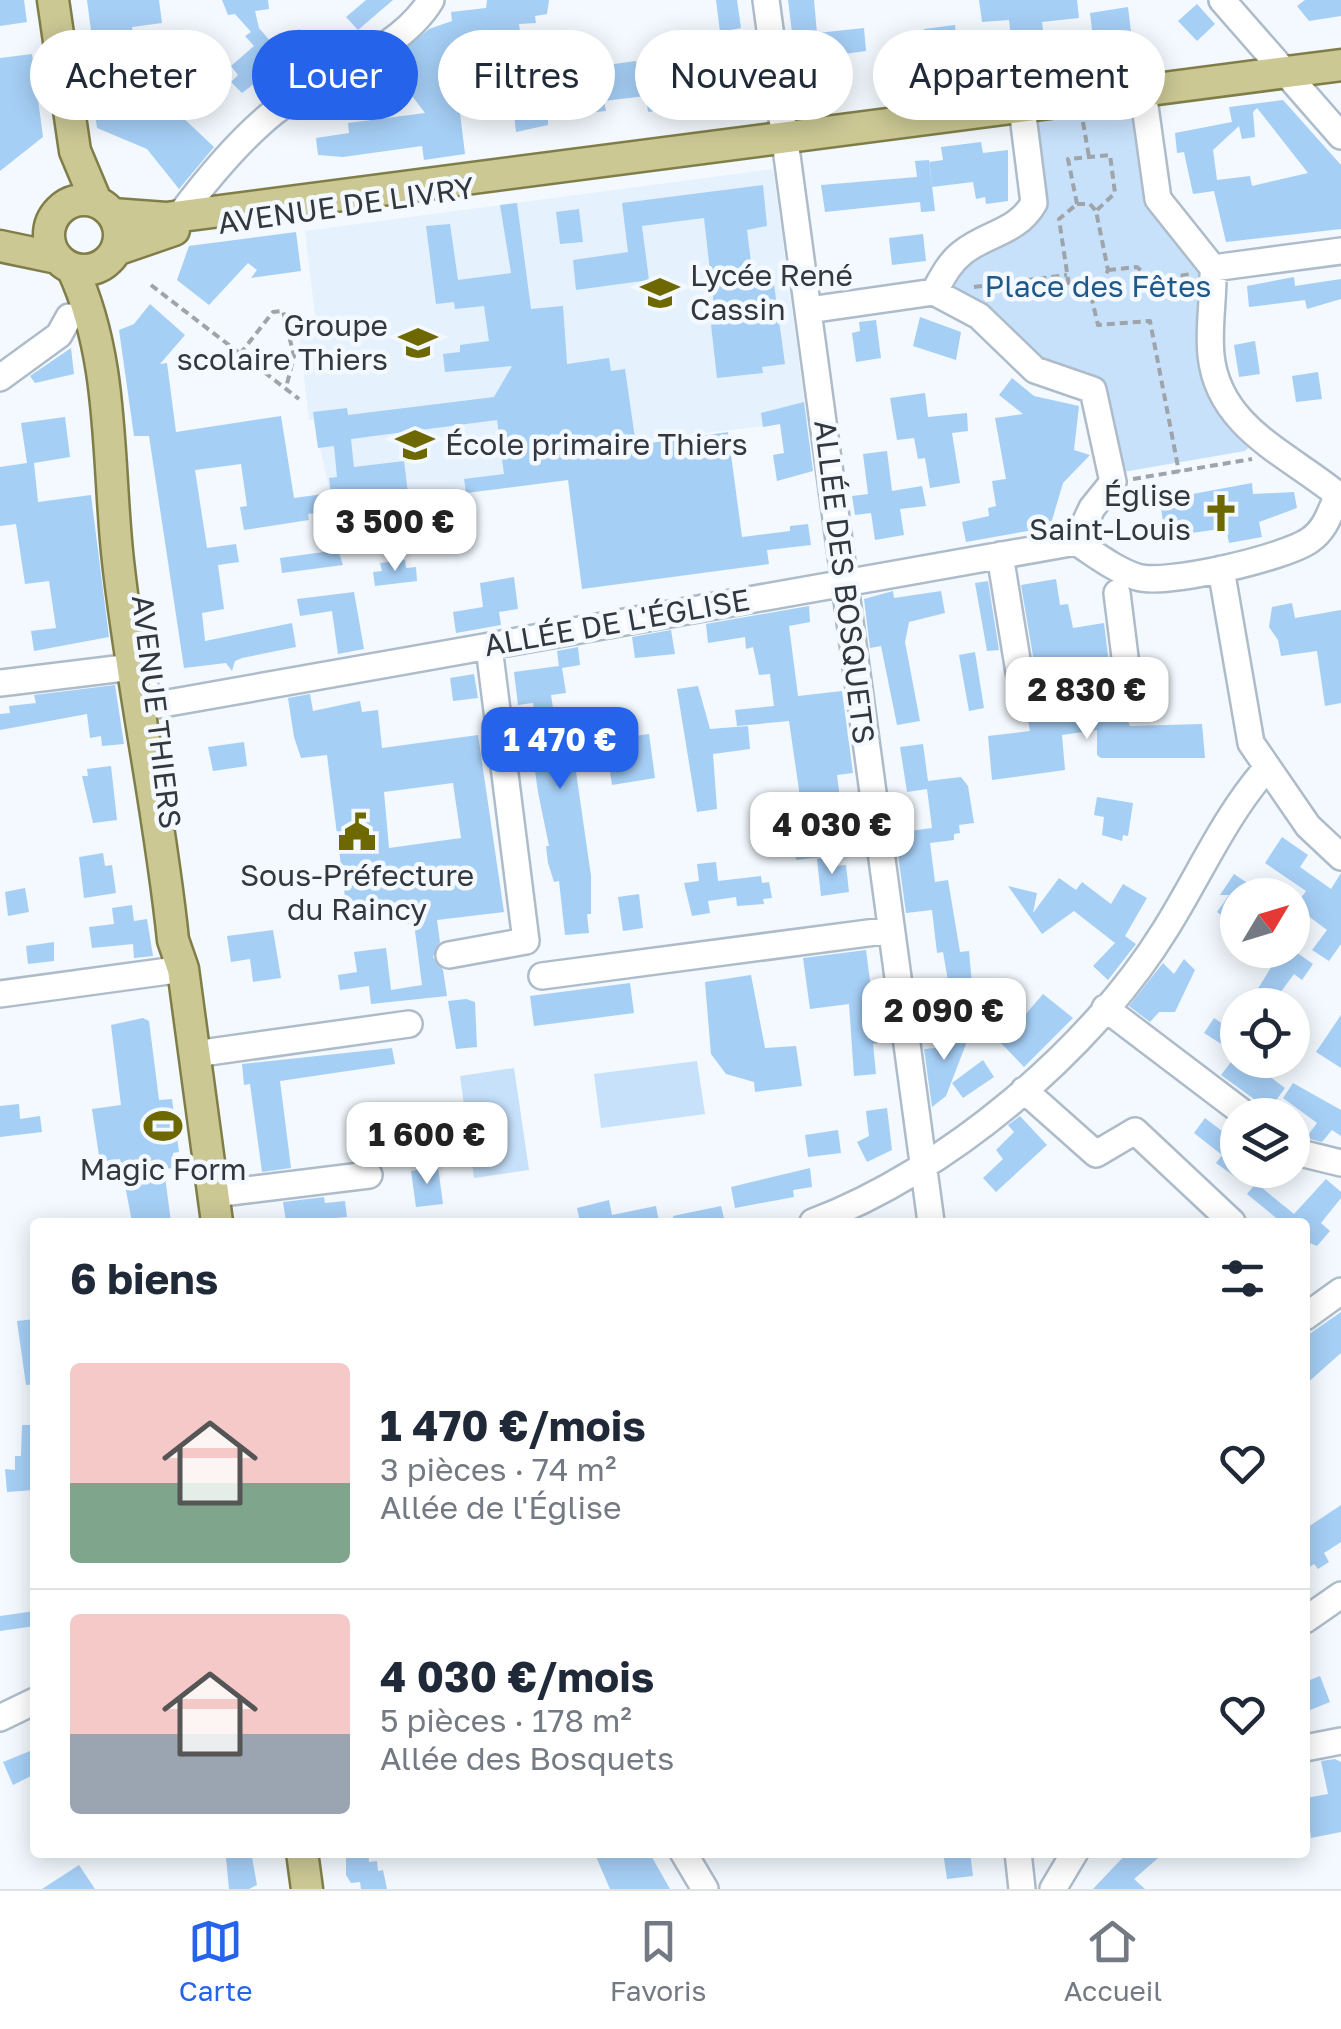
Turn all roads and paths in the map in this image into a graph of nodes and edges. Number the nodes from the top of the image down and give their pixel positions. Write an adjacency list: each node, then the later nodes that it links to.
1 (54, 0): 17 (main road)
2 (431, 0): 19 (street)
3 (766, 0): 13 (street, ALLÉE DES BOSQUETS)
4 (1222, 0): 6 (street)
5 (1341, 65): 6 (main road, AVENUE DE LIVRY)
6 (1288, 72): 7 (main road, AVENUE DE LIVRY); 12 (street)
7 (1165, 89)
8 (933, 120): 13 (main road, AVENUE DE LIVRY)
9 (1024, 120): 30 (street)
10 (1083, 120): 14 (path)
11 (1148, 120): 24 (street)
12 (1341, 136)
13 (784, 140): 15 (main road, AVENUE DE LIVRY); 31 (street, ALLÉE DES BOSQUETS)
14 (1089, 157): 16 (path); 18 (path)
15 (578, 167): 19 (main road, AVENUE DE LIVRY); 22 (main road, AVENUE DE LIVRY)
16 (1077, 204): 18 (path); 26 (path)
17 (83, 209): 19 (main road, AVENUE DE LIVRY); 20 (main road); 22 (main road, AVENUE THIERS); 23 (main road, AVENUE THIERS)
18 (1096, 211): 25 (path)
19 (180, 216)
20 (0, 246): 23 (main road, AVENUE DE LIVRY)
21 (1341, 252): 24 (street)
22 (110, 257): 23 (main road, AVENUE DE LIVRY); 35 (main road, AVENUE THIERS)
23 (64, 264): 35 (main road, AVENUE THIERS)
24 (1213, 268): 25 (path); 38 (street)
25 (1108, 270): 27 (path)
26 (1067, 274): 27 (path); 29 (path)
27 (1088, 283): 40 (path)
28 (150, 285): 33 (path)
29 (972, 287)
30 (934, 292): 31 (street); 41 (street)
31 (809, 310): 47 (street, ALLÉE DES BOSQUETS)
32 (69, 317): 34 (street)
33 (240, 354): 36 (path); 36 (path)
34 (0, 378)
35 (102, 378): 39 (main road, AVENUE THIERS)
36 (286, 388): 37 (path)
37 (299, 398)
38 (1281, 454): 40 (path); 42 (street)
39 (112, 458): 45 (main road, AVENUE THIERS); 52 (main road, AVENUE THIERS)
40 (1179, 472): 41 (path)
41 (1113, 482): 43 (street)
42 (1340, 494): 46 (street)
43 (1076, 542): 44 (street, ALLÉE DE L'ÉGLISE); 46 (street)
44 (1000, 554): 47 (street, ALLÉE DE L'ÉGLISE); 48 (street)
45 (118, 560): 50 (main road, AVENUE THIERS); 52 (street)
46 (1221, 569): 53 (street)
47 (843, 581): 49 (street, ALLÉE DE L'ÉGLISE); 55 (street, ALLÉE DES BOSQUETS)
48 (1116, 594)
49 (489, 646): 52 (street, ALLÉE DE L'ÉGLISE); 57 (street)
50 (132, 668): 51 (street); 58 (main road, AVENUE THIERS)
51 (0, 683)
52 (157, 705): 58 (main road, AVENUE THIERS)
53 (1266, 769): 54 (street); 61 (street)
54 (1341, 857)
55 (889, 922): 56 (street); 59 (street); 68 (street, ALLÉE DES BOSQUETS)
56 (660, 946)
57 (449, 955)
58 (183, 969): 60 (street); 63 (main road, AVENUE THIERS)
59 (542, 976)
60 (0, 994)
61 (1105, 1008): 64 (street); 65 (street)
62 (408, 1024): 63 (street)
63 (195, 1054): 70 (main road, AVENUE THIERS)
64 (1024, 1090): 68 (street); 73 (street)
65 (1224, 1098)
66 (1310, 1155): 67 (street)
67 (1341, 1163)
68 (924, 1164): 71 (street); 72 (street, ALLÉE DES BOSQUETS)
69 (369, 1176): 70 (street)
70 (215, 1208)
71 (821, 1218)
72 (931, 1218)
73 (1228, 1218)
74 (1341, 1291): 75 (street)
75 (1310, 1308)
76 (1341, 1596): 77 (street)
77 (1310, 1617)
78 (30, 1703): 79 (street)
79 (0, 1718)
80 (1341, 1741): 81 (street)
81 (1310, 1747)
82 (303, 1858): 86 (main road)
83 (687, 1858): 87 (street)
84 (1019, 1858): 88 (street)
85 (1071, 1858): 89 (street)
86 (307, 1889)
87 (705, 1889)
88 (1022, 1889)
89 (1053, 1889)

